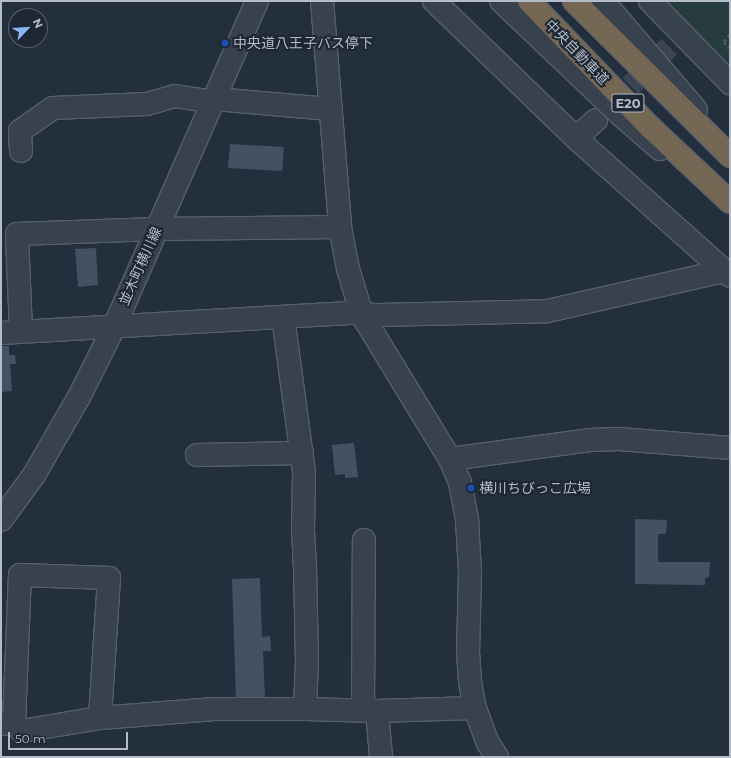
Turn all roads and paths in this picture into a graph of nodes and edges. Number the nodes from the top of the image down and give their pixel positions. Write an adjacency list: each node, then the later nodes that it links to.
1 (258, 1): 12 (street, 並木町横川線)
2 (322, 1): 13 (street)
3 (434, 1): 15 (street)
4 (501, 1): 20 (street, bridge)
5 (529, 1): 19 (highway, 中央自動車道 / E20, bridge)
6 (574, 1): 18 (highway, E20, bridge)
7 (603, 1): 16 (street, bridge)
8 (650, 1): 11 (street)
9 (730, 35): 10 (path)
10 (730, 48)
11 (730, 83)
12 (214, 100): 13 (street); 17 (street); 22 (street, 並木町横川線)
13 (330, 109): 21 (street)
14 (596, 120): 15 (street)
15 (576, 138): 23 (street)
16 (730, 148)
17 (21, 151)
18 (730, 156)
19 (730, 202)
20 (730, 207)
21 (340, 227): 22 (street); 24 (street)
22 (157, 229): 26 (street, 並木町横川線); 27 (street)
23 (727, 273): 24 (street)
24 (362, 315): 25 (street); 31 (street)
25 (283, 317): 26 (street); 29 (street)
26 (114, 326): 27 (street); 32 (street, 並木町横川線)
27 (11, 332)
28 (730, 448): 31 (street)
29 (302, 452): 30 (street); 34 (street)
30 (198, 455)
31 (450, 459): 35 (street)
32 (1, 520)
33 (364, 540): 36 (street)
34 (304, 708): 36 (street); 37 (street)
35 (475, 708): 36 (street); 40 (street)
36 (370, 711): 39 (street)
37 (100, 718): 38 (street); 38 (street)
38 (7, 724)
39 (381, 757)
40 (497, 757)

